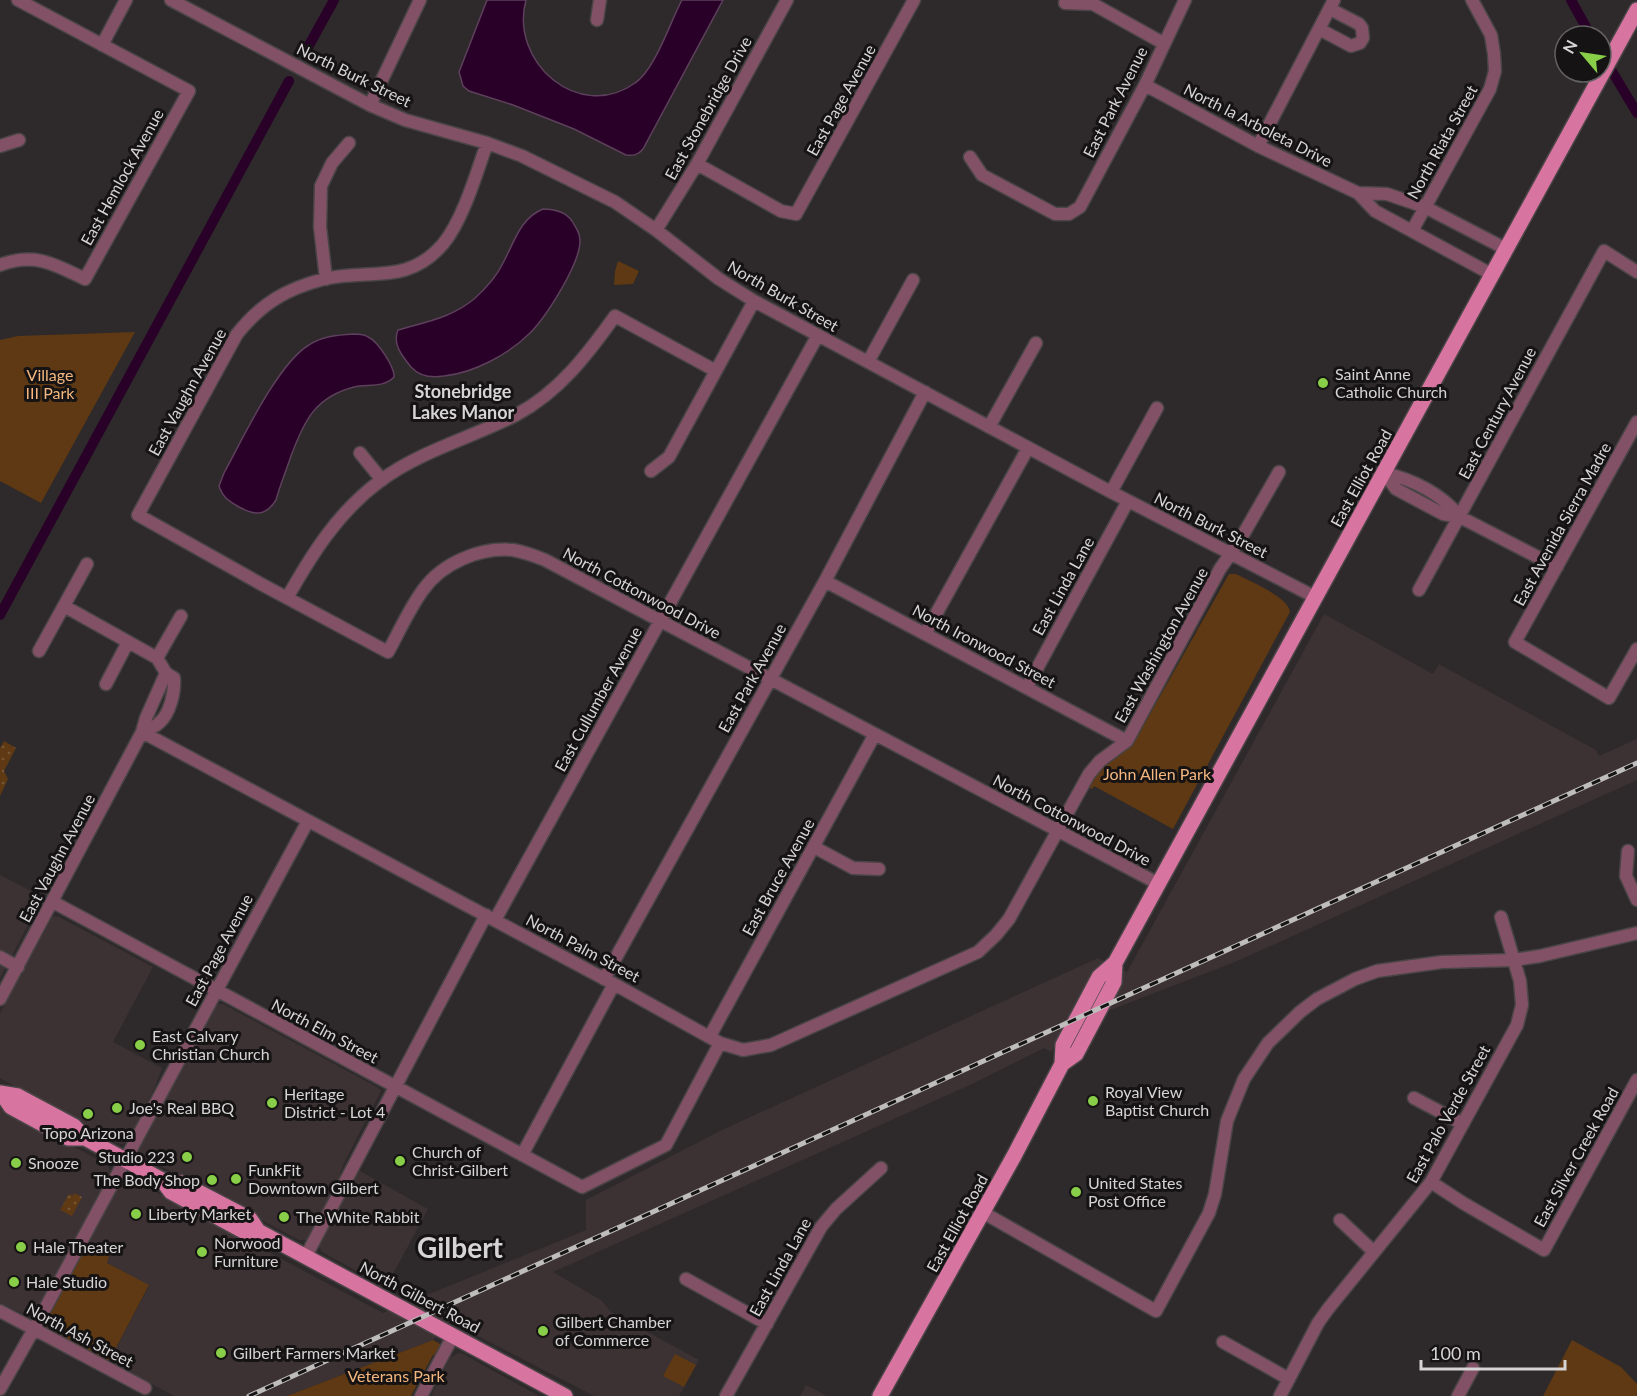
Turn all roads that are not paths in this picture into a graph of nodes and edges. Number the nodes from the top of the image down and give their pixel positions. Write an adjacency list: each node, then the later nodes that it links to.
1 (18, 0): 16 (street)
2 (126, 0): 16 (street)
3 (171, 0): 18 (street, North Burk Street)
4 (420, 0): 18 (street)
5 (600, 0): 13 (street)
6 (787, 0): 25 (street, East Stonebridge Drive)
7 (914, 0): 25 (street, East Page Avenue)
8 (1185, 0): 15 (street, East Park Avenue)
9 (1472, 0): 27 (street, North Riata Street)
10 (1065, 3): 15 (street)
11 (1332, 4): 14 (street); 14 (street)
12 (1637, 10): 30 (main road, East Elliot Road)
13 (597, 21)
14 (1319, 29): 23 (street)
15 (1163, 43): 17 (street, East Park Avenue)
16 (102, 45): 31 (street, East Hemlock Avenue)
17 (1144, 85): 23 (street, North la Arboleta Drive); 24 (street, East Park Avenue)
18 (370, 105): 21 (street, North Burk Street)
19 (19, 140): 22 (street)
20 (349, 143): 34 (street)
21 (487, 143): 28 (street, North Burk Street); 34 (street, East Vaughn Avenue)
22 (0, 146)
23 (1258, 146): 26 (street, North la Arboleta Drive)
24 (970, 157)
25 (697, 164): 28 (street, East Stonebridge Drive)
26 (1358, 193): 27 (street, North la Arboleta Drive); 29 (street, North la Arboleta Drive)
27 (1425, 207): 29 (street, North Riata Street); 30 (street, North la Arboleta Drive)
28 (656, 230): 36 (street, North Burk Street)
29 (1412, 231): 33 (street, North la Arboleta Drive)
30 (1506, 249): 33 (main road, East Elliot Road)
31 (0, 265)
32 (1637, 272): 54 (street, East Century Avenue)
33 (1491, 274): 49 (main road, East Elliot Road)
34 (326, 279): 53 (street, East Vaughn Avenue)
35 (913, 280): 39 (street)
36 (754, 301): 37 (street, North Burk Street); 40 (street)
37 (818, 335): 39 (street, North Burk Street); 64 (street, East Cullumber Avenue)
38 (1036, 343): 44 (street)
39 (868, 362): 41 (street, North Burk Street)
40 (716, 371): 47 (street); 50 (street)
41 (925, 392): 44 (street, North Burk Street); 58 (street, East Park Avenue)
42 (1157, 408): 51 (street)
43 (1637, 422): 57 (street, East Avenida Sierra Madre)
44 (989, 427): 45 (street, North Burk Street)
45 (1028, 448): 51 (street, North Burk Street); 65 (street)
46 (360, 453): 50 (street)
47 (651, 471)
48 (1279, 472): 55 (street, East Washington Avenue)
49 (1384, 473): 54 (street); 60 (main road, East Elliot Road)
50 (381, 480): 61 (street)
51 (1111, 492): 52 (street, North Burk Street)
52 (1128, 501): 55 (street, North Burk Street); 72 (street, East Linda Lane)
53 (138, 515): 61 (street, North Cottonwood Drive)
54 (1460, 517): 57 (street); 59 (street, East Century Avenue)
55 (1231, 554): 60 (street, North Burk Street); 75 (street, East Washington Avenue)
56 (87, 564): 62 (street)
57 (1557, 567): 67 (street, East Avenida Sierra Madre)
58 (825, 580): 65 (street, North Ironwood Street); 70 (street, East Park Avenue)
59 (1419, 590)
60 (1315, 597): 81 (main road, East Elliot Road)
61 (287, 598): 64 (street, North Cottonwood Drive)
62 (64, 606): 66 (street); 68 (street)
63 (181, 616): 69 (street)
64 (661, 621): 70 (street, North Cottonwood Drive); 85 (street, East Cullumber Avenue)
65 (925, 634): 72 (street, North Ironwood Street)
66 (128, 642): 69 (street); 71 (street)
67 (1637, 649)
68 (39, 651)
69 (157, 658): 73 (street, East Vaughn Avenue)
70 (770, 679): 74 (street, North Cottonwood Drive); 91 (street, East Park Avenue)
71 (106, 684)
72 (1027, 687): 75 (street, North Ironwood Street)
73 (142, 732): 76 (street, North Palm Street); 83 (street, East Vaughn Avenue)
74 (875, 734): 77 (street, North Cottonwood Drive); 78 (street, East Bruce Avenue)
75 (1127, 741): 77 (street, East Washington Avenue)
76 (308, 821): 85 (street, North Palm Street); 92 (street, East Page Avenue)
77 (1058, 830): 81 (street, North Cottonwood Drive); 86 (street, East Washington Avenue)
78 (814, 847): 80 (street); 94 (street, East Bruce Avenue)
79 (1628, 851): 82 (street)
80 (879, 869)
81 (1159, 885): 105 (main road, East Elliot Road)
82 (1637, 900)
83 (53, 902): 90 (street, East Vaughn Avenue); 92 (street, North Elm Street)
84 (1501, 917): 89 (street, East Palo Verde Street)
85 (490, 918): 91 (street, North Palm Street); 96 (street, East Cullumber Avenue)
86 (1009, 919): 94 (street, North Palm Street)
87 (1637, 933): 89 (street)
88 (0, 957): 90 (street)
89 (1514, 960): 99 (street, East Palo Verde Street); 105 (street)
90 (18, 967): 93 (street, East Vaughn Avenue)
91 (609, 981): 94 (street, North Palm Street); 100 (street, East Park Avenue)
92 (216, 991): 96 (street, North Elm Street); 101 (street, East Page Avenue)
93 (0, 999)
94 (715, 1039): 104 (street, East Bruce Avenue)
95 (1637, 1080): 103 (street, East Silver Creek Road)
96 (395, 1087): 100 (street, North Elm Street); 108 (street, East Cullumber Avenue)
97 (1, 1093): 101 (main road, North Gilbert Road)
98 (1414, 1098): 99 (street)
99 (1463, 1124): 103 (street, East Palo Verde Street)
100 (522, 1155): 104 (street, North Elm Street)
101 (125, 1160): 108 (main road, North Gilbert Road); 112 (street, East Page Avenue)
102 (881, 1168): 111 (street, East Linda Lane)
103 (1431, 1182): 107 (street, East Palo Verde Street)
104 (582, 1187)
105 (984, 1213): 122 (main road, East Elliot Road)
106 (1340, 1220): 107 (street)
107 (1374, 1252): 116 (street, East Palo Verde Street)
108 (306, 1256): 113 (main road, North Gilbert Road)
109 (686, 1279): 111 (street)
110 (0, 1311): 112 (street, North Ash Street)
111 (767, 1323): 121 (street, East Linda Lane)
112 (34, 1329): 117 (street, North Ash Street); 118 (street, East Page Avenue)
113 (453, 1336): 119 (street); 120 (main road, North Gilbert Road)
114 (1223, 1342): 116 (street)
115 (1473, 1368): 124 (street)
116 (1289, 1379): 123 (street, East Palo Verde Street)
117 (145, 1388)
118 (0, 1389)
119 (421, 1396)
120 (565, 1396)
121 (726, 1396)
122 (880, 1396)
123 (1280, 1396)
124 (1458, 1396)

